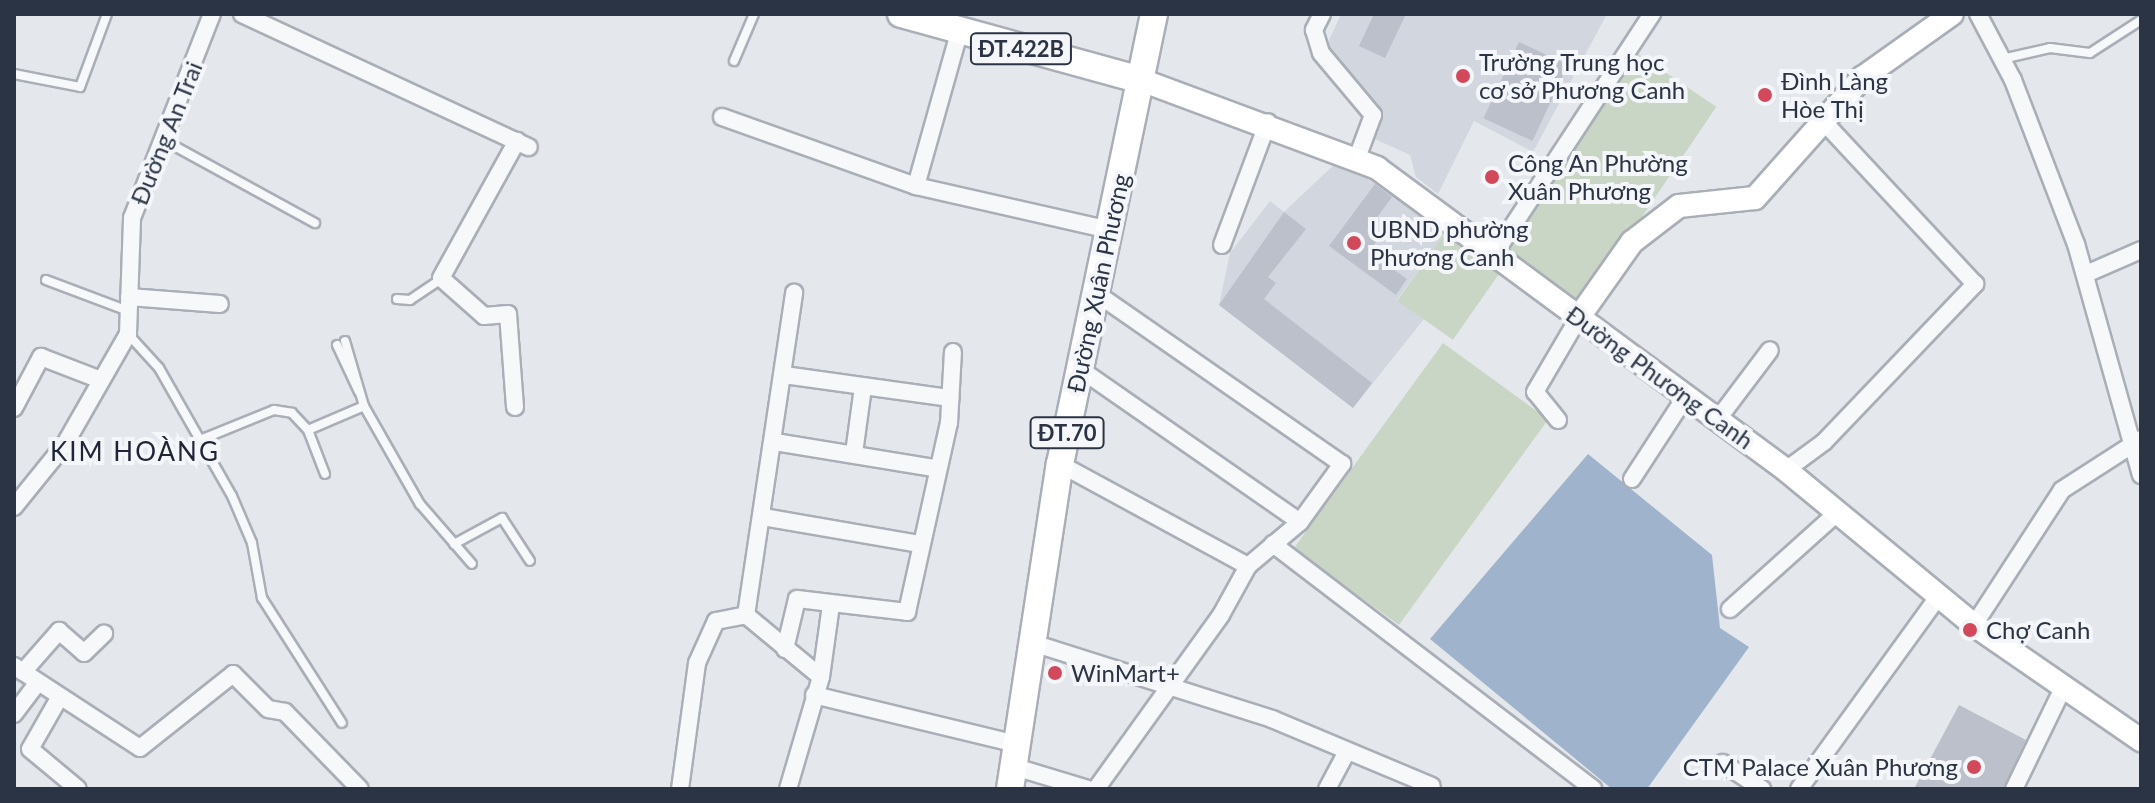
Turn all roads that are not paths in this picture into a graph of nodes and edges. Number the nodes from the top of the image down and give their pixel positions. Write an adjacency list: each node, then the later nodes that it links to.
1 (107, 14): 15 (lane)
2 (212, 14): 20 (street, Đường An Trai)
3 (242, 14): 29 (street)
4 (754, 14): 14 (lane)
5 (901, 14): 12 (main road, ĐT.422B)
6 (1154, 14): 16 (main road, Đường Xuân Phương / ĐT.70)
7 (1322, 14): 21 (street)
8 (1652, 14): 27 (street)
9 (1952, 14): 19 (street)
10 (1978, 14): 13 (street)
11 (2141, 20): 13 (lane)
12 (959, 33): 16 (main road, ĐT.422B); 22 (street)
13 (2002, 59): 28 (street)
14 (734, 61)
15 (14, 74)
16 (1141, 80): 18 (street, Đường Phương Canh); 24 (main road, Đường Xuân Phương / ĐT.70)
17 (722, 117): 22 (street)
18 (1268, 122): 21 (street, Đường Phương Canh); 25 (street)
19 (1824, 122): 36 (street); 59 (street)
20 (165, 141): 23 (lane); 34 (street, Đường An Trai)
21 (1357, 158): 27 (street, Đường Phương Canh)
22 (916, 186): 24 (street)
23 (315, 223)
24 (1109, 230): 32 (main road, Đường Xuân Phương / ĐT.70)
25 (1222, 245)
26 (2141, 250): 28 (street)
27 (1493, 256): 36 (street, Đường Phương Canh)
28 (2086, 274): 55 (street)
29 (441, 278): 33 (lane); 48 (street)
30 (46, 280): 34 (lane)
31 (794, 293): 42 (street)
32 (1099, 295): 41 (main road, Đường Xuân Phương / ĐT.70); 66 (street)
33 (397, 299)
34 (129, 304): 35 (street); 37 (street, Đường An Trai)
35 (220, 304)
36 (1579, 317): 46 (street, Đường Phương Canh); 51 (street)
37 (128, 334): 43 (street, Đường An Trai); 53 (lane)
38 (341, 343): 47 (lane)
39 (1770, 350): 50 (street)
40 (953, 352): 45 (street)
41 (1080, 369): 57 (main road, Đường Xuân Phương / ĐT.70); 66 (street)
42 (784, 375): 44 (street); 54 (street)
43 (101, 380): 49 (street); 63 (street, Đường An Trai)
44 (863, 387): 45 (street); 56 (street)
45 (950, 398): 58 (street)
46 (1684, 399): 50 (street, Đường Phương Canh); 62 (street)
47 (364, 406): 52 (lane); 67 (lane)
48 (515, 407)
49 (14, 408)
50 (1718, 419): 59 (street, Đường Phương Canh)
51 (1558, 420)
52 (308, 430): 53 (lane); 60 (lane)
53 (200, 440): 89 (lane)
54 (775, 442): 56 (street); 65 (street)
55 (2134, 443): 61 (street); 77 (street)
56 (854, 453): 58 (street)
57 (1060, 464): 72 (street); 79 (main road, Đường Xuân Phương / ĐT.70)
58 (934, 468): 68 (street)
59 (1786, 470): 64 (street, Đường Phương Canh)
60 (325, 474)
61 (2141, 475)
62 (1632, 479)
63 (14, 507)
64 (1836, 514): 73 (street, Đường Phương Canh); 75 (street)
65 (763, 517): 68 (street); 76 (street)
66 (1300, 522): 69 (street)
67 (454, 544): 70 (lane); 71 (lane)
68 (919, 544): 74 (street)
69 (1273, 544): 72 (street); 103 (street)
70 (530, 561)
71 (472, 564)
72 (1248, 566): 85 (street)
73 (1940, 594): 77 (street, Đường Phương Canh); 105 (street)
74 (831, 605): 80 (street); 82 (street)
75 (1730, 609)
76 (746, 615): 80 (street); 98 (street)
77 (1974, 625): 84 (street, Đường Phương Canh)
78 (104, 634): 81 (street)
79 (1033, 643): 85 (street); 93 (main road, Đường Xuân Phương / ĐT.70)
80 (785, 649): 82 (street)
81 (18, 669): 83 (street)
82 (821, 677): 86 (street)
83 (37, 683): 87 (street); 88 (street)
84 (2063, 688): 90 (street, Đường Phương Canh); 106 (street)
85 (1170, 691): 91 (street); 101 (street)
86 (814, 695): 93 (street); 99 (street)
87 (58, 700): 96 (street); 97 (street)
88 (14, 714)
89 (342, 723)
90 (2141, 740)
91 (1346, 754): 95 (street); 102 (street)
92 (1723, 763): 94 (street)
93 (1014, 767): 100 (street)
94 (1743, 784): 104 (street)
95 (1432, 786)
96 (78, 789)
97 (360, 789)
98 (680, 789)
99 (788, 789)
100 (1088, 789)
101 (1096, 789)
102 (1327, 789)
103 (1593, 789)
104 (1762, 789)
105 (1799, 789)
106 (2014, 789)

